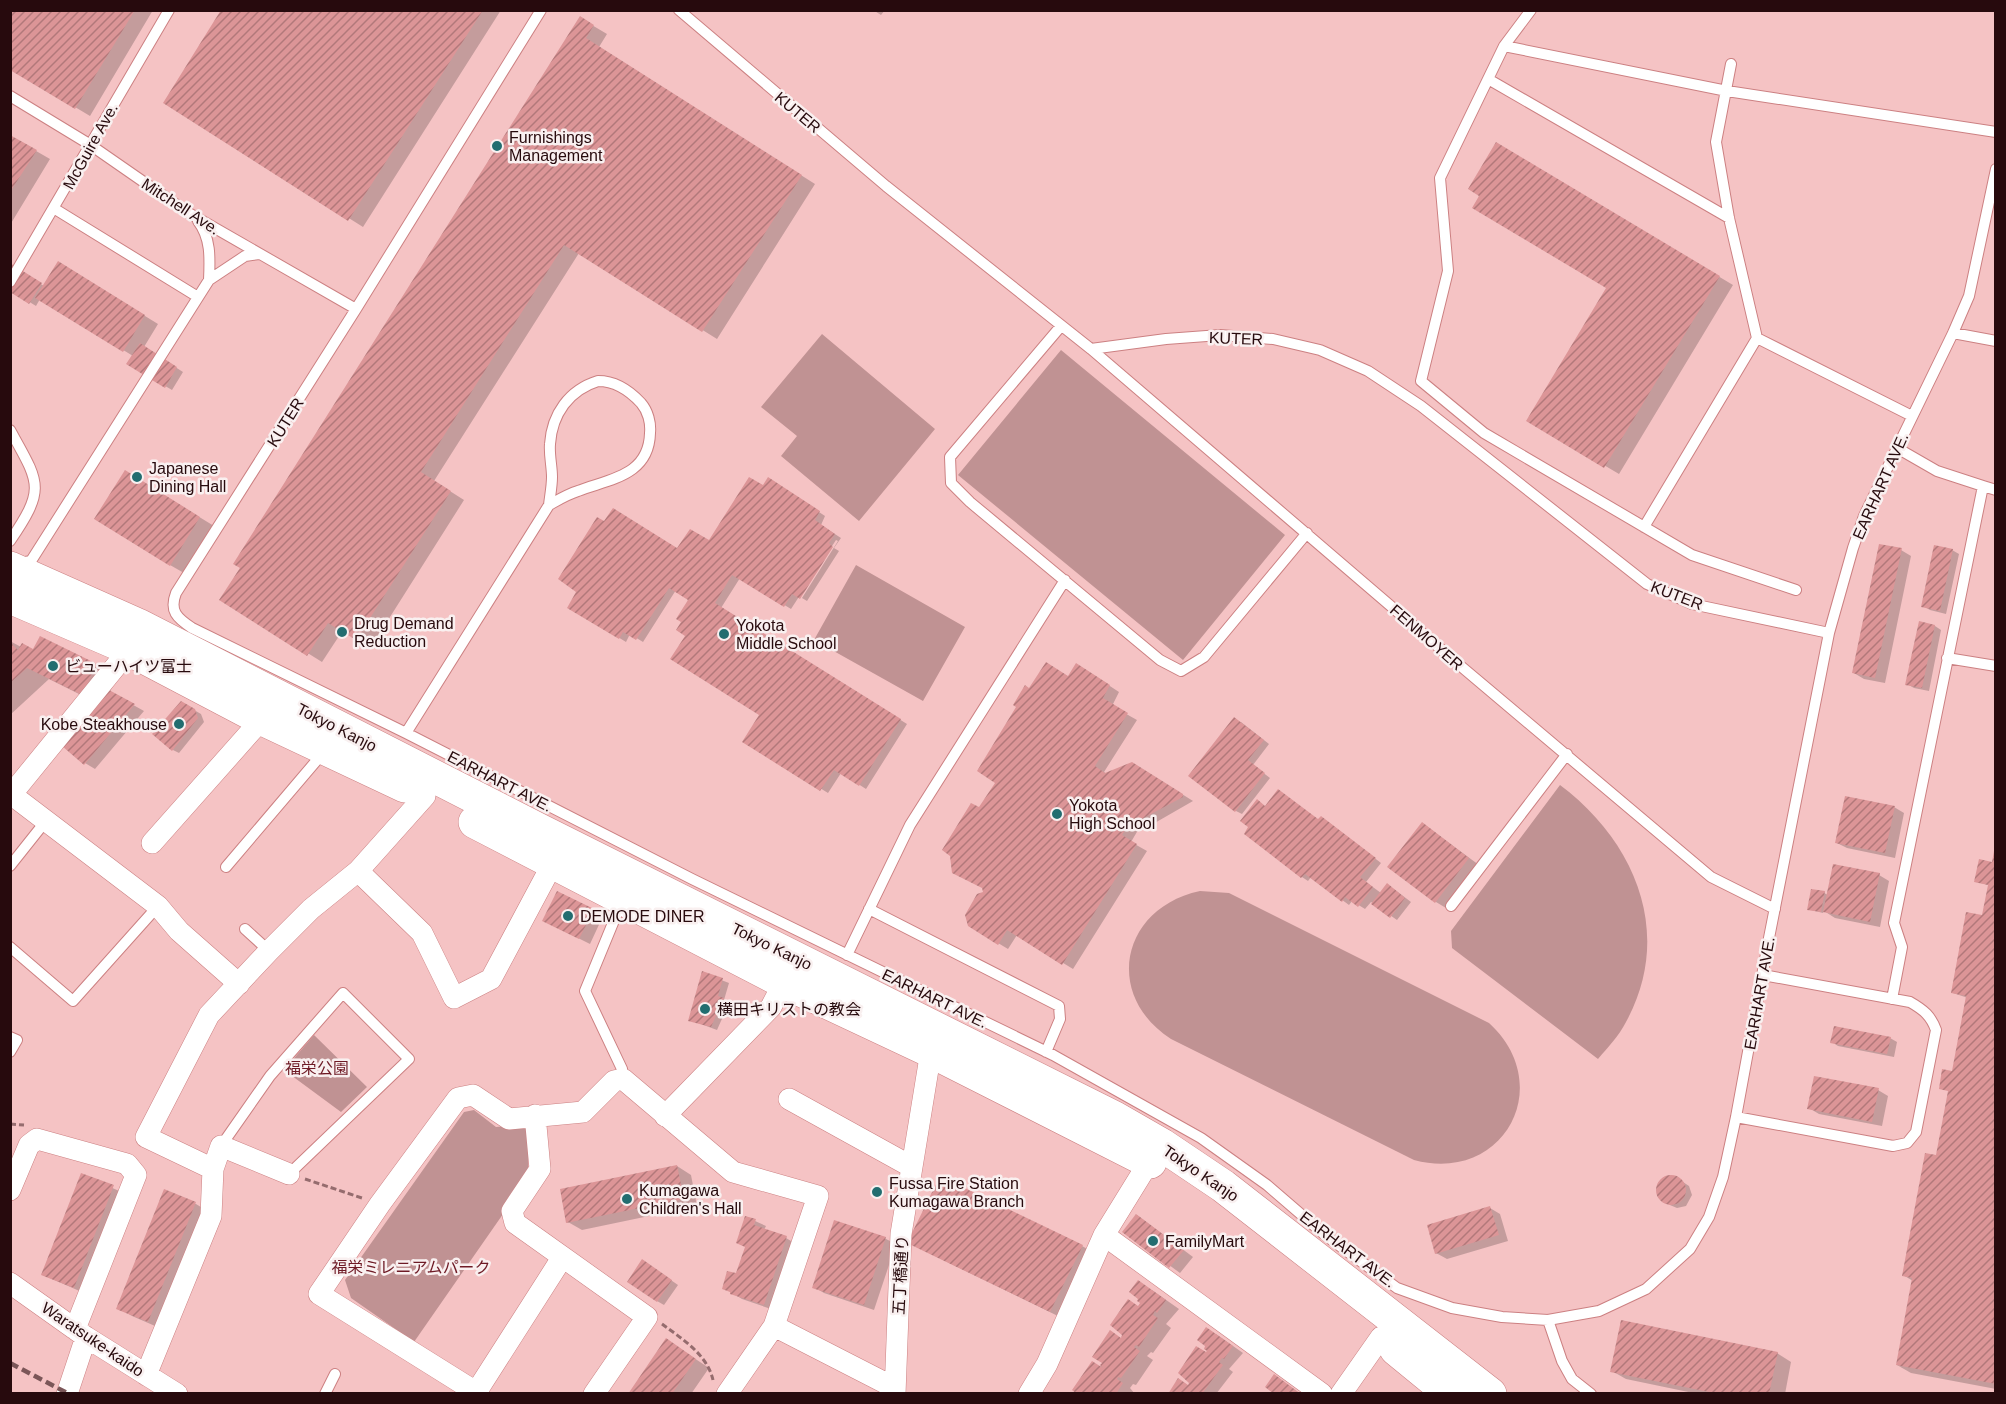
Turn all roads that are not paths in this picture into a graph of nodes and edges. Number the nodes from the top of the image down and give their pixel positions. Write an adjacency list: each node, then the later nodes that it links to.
1 (169, 10): 11 (lane, McGuire Ave.)
2 (541, 10): 20 (lane, KUTER)
3 (679, 10): 21 (lane, KUTER)
4 (1531, 10): 5 (lane)
5 (1504, 46): 7 (lane); 8 (lane)
6 (1731, 64): 8 (lane)
7 (1488, 79): 15 (lane); 32 (lane)
8 (1727, 91): 10 (lane); 15 (lane)
9 (10, 96): 11 (lane, Mitchell Ave.)
10 (1995, 132)
11 (89, 144): 13 (lane, McGuire Ave.); 14 (lane, Mitchell Ave.)
12 (1995, 176): 22 (lane, EARHART AVE.)
13 (55, 209): 18 (lane, McGuire Ave.); 19 (lane)
14 (194, 216): 16 (lane, Mitchell Ave.); 17 (lane)
15 (1729, 218): 23 (lane)
16 (259, 254): 17 (lane); 20 (lane, Mitchell Ave.)
17 (209, 280): 19 (lane)
18 (10, 282)
19 (198, 297): 35 (lane)
20 (356, 309): 44 (lane, KUTER)
21 (1061, 326): 25 (lane, KUTER); 36 (lane)
22 (1953, 333): 24 (lane); 26 (lane, EARHART AVE.)
23 (1757, 338): 26 (lane); 32 (lane)
24 (1995, 341)
25 (1090, 349): 33 (lane, FENMOYER); 39 (lane, KUTER)
26 (1912, 416): 28 (lane, EARHART AVE.)
27 (10, 430): 34 (lane)
28 (1897, 448): 29 (lane); 39 (lane, EARHART AVE.)
29 (1983, 486): 30 (lane); 41 (lane)
30 (1995, 490)
31 (549, 505): 31 (lane); 44 (lane)
32 (1644, 527): 37 (lane)
33 (1307, 532): 36 (lane); 46 (lane, FENMOYER)
34 (10, 541)
35 (10, 566): 69 (highway, Tokyo Kanjo)
36 (1065, 580): 58 (lane)
37 (1796, 590)
38 (10, 597): 40 (highway, Tokyo Kanjo)
39 (1829, 633): 59 (lane, EARHART AVE.)
40 (129, 650): 43 (highway, Tokyo Kanjo); 48 (street)
41 (1947, 658): 42 (lane); 67 (lane)
42 (1995, 666)
43 (262, 719): 45 (highway, Tokyo Kanjo); 50 (street)
44 (406, 733): 63 (lane, EARHART AVE.)
45 (327, 749): 47 (highway, Tokyo Kanjo); 53 (lane)
46 (1567, 754): 57 (lane); 59 (lane, FENMOYER)
47 (425, 795): 51 (highway, Tokyo Kanjo); 54 (street)
48 (11, 796): 49 (street)
49 (45, 822): 52 (lane); 56 (street)
50 (152, 843)
51 (554, 863): 54 (street); 55 (highway, Tokyo Kanjo)
52 (10, 866)
53 (226, 867)
54 (358, 871): 62 (street)
55 (623, 898): 65 (highway, Tokyo Kanjo); 72 (lane)
56 (158, 906): 61 (lane); 66 (street)
57 (1451, 906)
58 (869, 909): 63 (lane); 71 (lane)
59 (1775, 909): 64 (lane, EARHART AVE.)
60 (244, 929): 62 (lane)
61 (10, 946)
62 (269, 951): 66 (street)
63 (848, 955): 71 (lane, EARHART AVE.)
64 (1763, 975): 67 (lane); 76 (lane, EARHART AVE.)
65 (784, 982): 69 (highway, Tokyo Kanjo); 75 (street)
66 (239, 984): 80 (street)
67 (1892, 999): 76 (lane)
68 (10, 1036): 70 (lane)
69 (937, 1041): 78 (highway, Tokyo Kanjo); 79 (street, 五丁橋通り); 103 (highway, Tokyo Kanjo)
70 (10, 1052)
71 (1046, 1052): 86 (lane, EARHART AVE.)
72 (623, 1079): 74 (street); 75 (street)
73 (789, 1099): 79 (street)
74 (535, 1115): 84 (street); 94 (street)
75 (665, 1116): 87 (street)
76 (1736, 1117): 86 (lane, EARHART AVE.)
77 (220, 1146): 80 (street); 81 (street); 81 (lane)
78 (1149, 1162): 83 (street); 89 (highway, Tokyo Kanjo)
79 (912, 1167): 93 (street, 五丁橋通り)
80 (213, 1168): 91 (street)
81 (289, 1174)
82 (10, 1190): 88 (street)
83 (1104, 1235): 95 (street); 100 (street)
84 (562, 1258): 94 (street); 99 (street)
85 (10, 1283): 88 (street, Waratsuke-kaido)
86 (1548, 1320): 104 (lane)
87 (774, 1326): 92 (street); 93 (street)
88 (81, 1333): 91 (street, Waratsuke-kaido); 96 (street)
89 (1381, 1337): 101 (street); 102 (highway, Tokyo Kanjo)
90 (335, 1374): 98 (lane)
91 (146, 1375): 97 (street, Waratsuke-kaido)
92 (720, 1389)
93 (895, 1391)
94 (477, 1393)
95 (1029, 1393)
96 (67, 1394)
97 (177, 1394)
98 (325, 1394)
99 (594, 1394)
100 (1322, 1394)
101 (1341, 1394)
102 (1451, 1394)
103 (1490, 1394)
104 (1591, 1394)

